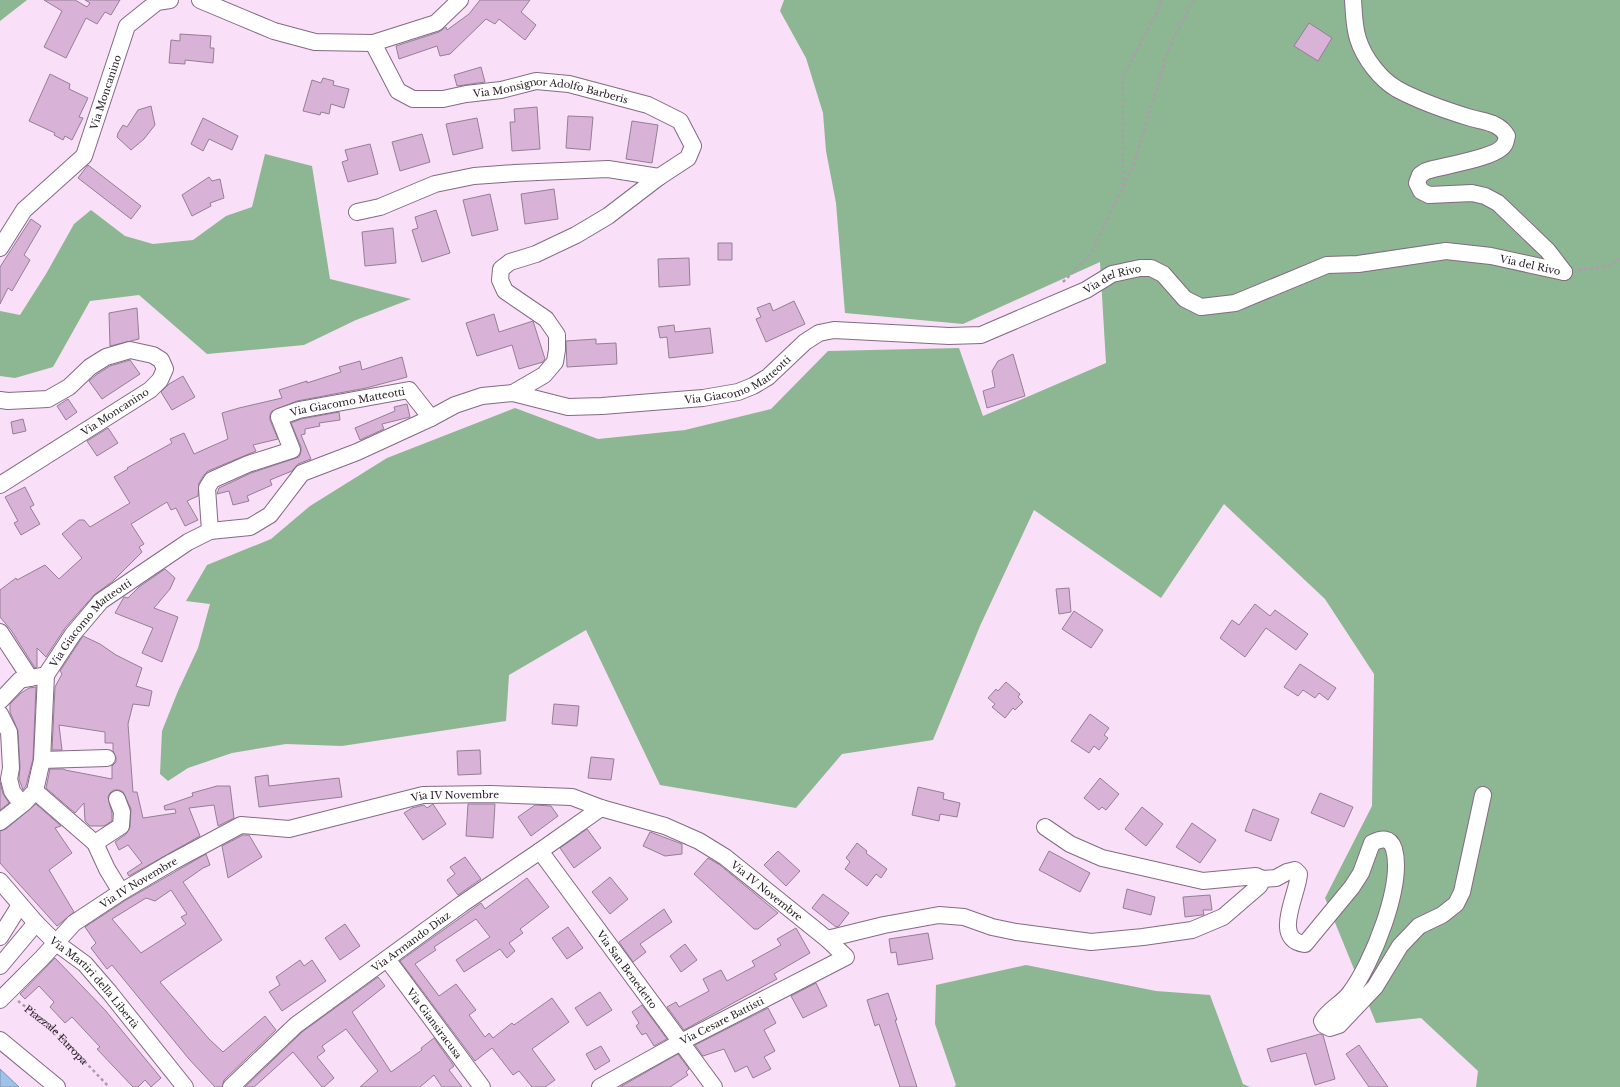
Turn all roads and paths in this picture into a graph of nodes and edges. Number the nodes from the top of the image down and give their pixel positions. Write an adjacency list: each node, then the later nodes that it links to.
1 (200, 0): 7 (street)
2 (460, 0): 7 (street)
3 (1161, 0): 9 (path)
4 (1194, 0): 9 (path)
5 (1353, 0): 13 (street, Via del Rivo)
6 (160, 1): 11 (street, Via Moncanino)
7 (373, 43): 8 (street, Via Monsignor Adolfo Barberis)
8 (659, 177): 10 (street); 16 (street, Via Monsignor Adolfo Barberis)
9 (1123, 188): 14 (path)
10 (357, 212)
11 (0, 248)
12 (1620, 259): 13 (path)
13 (1564, 272): 15 (street, Via del Rivo)
14 (1063, 283)
15 (1035, 312): 16 (street, Via Giacomo Matteotti)
16 (513, 393): 18 (street, Via Giacomo Matteotti)
17 (0, 400): 19 (street, Via Moncanino)
18 (431, 418): 20 (street, Via Giacomo Matteotti); 20 (street, Via Giacomo Matteotti)
19 (0, 485)
20 (210, 531): 22 (street, Via Giacomo Matteotti)
21 (0, 632): 23 (street)
22 (46, 675): 23 (street); 27 (street, Via Giacomo Matteotti)
23 (30, 678): 24 (street)
24 (0, 701)
25 (0, 714): 30 (street)
26 (107, 758): 27 (street)
27 (42, 760): 28 (street, Via Giacomo Matteotti)
28 (35, 791): 33 (street); 35 (street)
29 (1484, 795): 37 (street)
30 (17, 798)
31 (117, 799): 35 (street)
32 (601, 808): 36 (street, Via Armando Diaz); 39 (street, Via IV Novembre); 43 (street, Via IV Novembre)
33 (0, 822)
34 (1045, 828): 37 (street)
35 (94, 842): 39 (street)
36 (540, 851): 47 (street, Via Armando Diaz); 51 (street, Via San Benedetto)
37 (1263, 879): 43 (street)
38 (0, 881): 40 (street, Via Martiri della Libertà)
39 (121, 892): 44 (street, Via IV Novembre)
40 (20, 905): 41 (street, Via Martiri della Libertà); 42 (street)
41 (34, 920): 44 (street, Via Martiri della Libertà); 45 (street); 48 (street)
42 (0, 937)
43 (826, 938): 46 (street, Via IV Novembre)
44 (55, 942): 49 (street, Via IV Novembre); 54 (street, Via Martiri della Libertà)
45 (0, 956)
46 (846, 957): 51 (street, Via Cesare Battisti)
47 (386, 959): 55 (street, Via Armando Diaz); 56 (street, Via Giansiracusa)
48 (0, 966)
49 (4, 996): 53 (path, Piazzale Europa)
50 (0, 1040): 52 (street)
51 (681, 1042): 57 (street, Via Cesare Battisti); 58 (street, Via San Benedetto)
52 (57, 1087)
53 (109, 1087)
54 (184, 1087)
55 (231, 1087)
56 (482, 1087)
57 (600, 1087)
58 (714, 1087)

